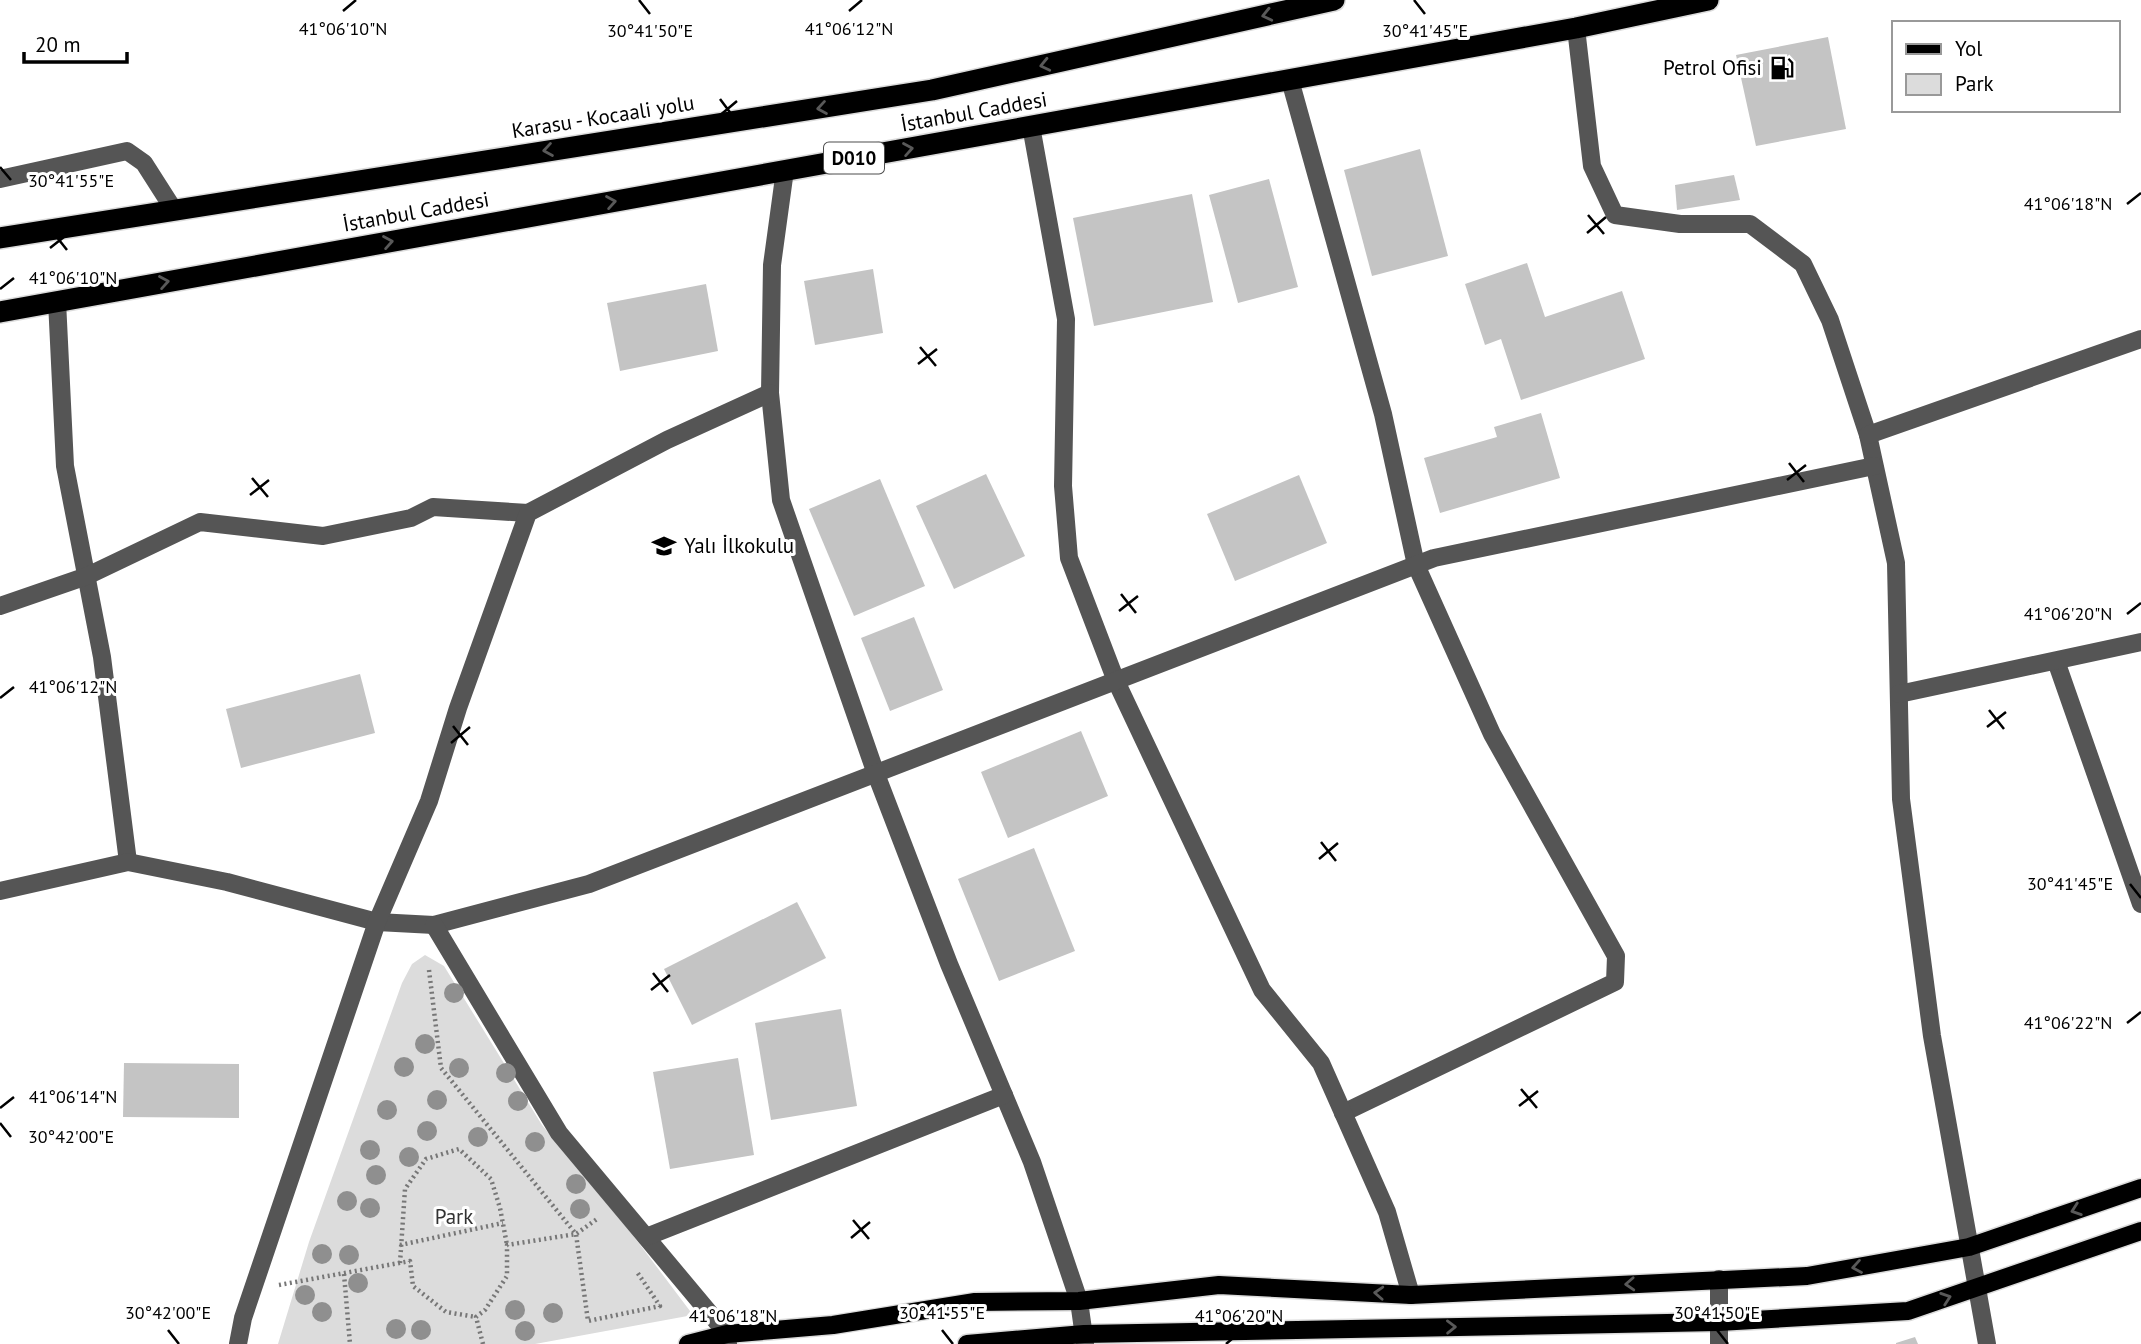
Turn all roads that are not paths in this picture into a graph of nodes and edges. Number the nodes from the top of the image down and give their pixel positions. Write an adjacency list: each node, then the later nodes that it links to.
1 (1334, 0): 8 (highway, Karasu - Kocaali yolu, one-way to 8)
2 (1708, 0): 3 (highway, İstanbul Caddesi / D010)
3 (1576, 27): 4 (highway, İstanbul Caddesi / D010); 14 (street)
4 (1290, 79): 5 (highway, İstanbul Caddesi / D010); 17 (street)
5 (1031, 127): 6 (highway, İstanbul Caddesi / D010, one-way to 5); 22 (street)
6 (785, 170): 10 (highway, İstanbul Caddesi / D010, one-way to 6); 13 (street)
7 (0, 180): 8 (street)
8 (174, 210): 9 (highway, Karasu - Kocaali yolu)
9 (0, 238)
10 (57, 302): 11 (highway, İstanbul Caddesi / D010); 18 (street)
11 (0, 312)
12 (2141, 339): 14 (street)
13 (770, 393): 16 (street); 24 (street)
14 (1867, 435): 15 (street)
15 (1874, 466): 17 (street); 23 (street)
16 (528, 513): 18 (street); 28 (street)
17 (1416, 565): 22 (street); 31 (street)
18 (87, 576): 19 (street); 25 (street)
19 (0, 606)
20 (2141, 642): 21 (street)
21 (2056, 661): 23 (street); 27 (street)
22 (1116, 681): 24 (street); 31 (street)
23 (1899, 694): 35 (street)
24 (876, 774): 29 (street); 30 (street)
25 (128, 862): 26 (street); 28 (street)
26 (0, 891)
27 (2141, 904)
28 (377, 922): 29 (street); 43 (street)
29 (429, 924): 34 (street)
30 (1004, 1095): 34 (street); 39 (street)
31 (1343, 1113): 38 (street)
32 (2141, 1188): 35 (main road, one-way to 35)
33 (2141, 1231): 37 (main road)
34 (646, 1237): 41 (street)
35 (1969, 1247): 36 (main road, one-way to 36); 37 (street)
36 (1719, 1279): 38 (main road, one-way to 38); 40 (street)
37 (1977, 1287): 40 (main road, one-way to 37); 47 (street)
38 (1411, 1295): 39 (main road, one-way to 39)
39 (1079, 1301): 41 (main road); 42 (street)
40 (1719, 1322): 42 (main road, one-way to 40); 46 (street)
41 (727, 1339): 44 (main road)
42 (1085, 1339): 45 (main road)
43 (237, 1344)
44 (688, 1344)
45 (967, 1344)
46 (1719, 1344)
47 (1987, 1344)

